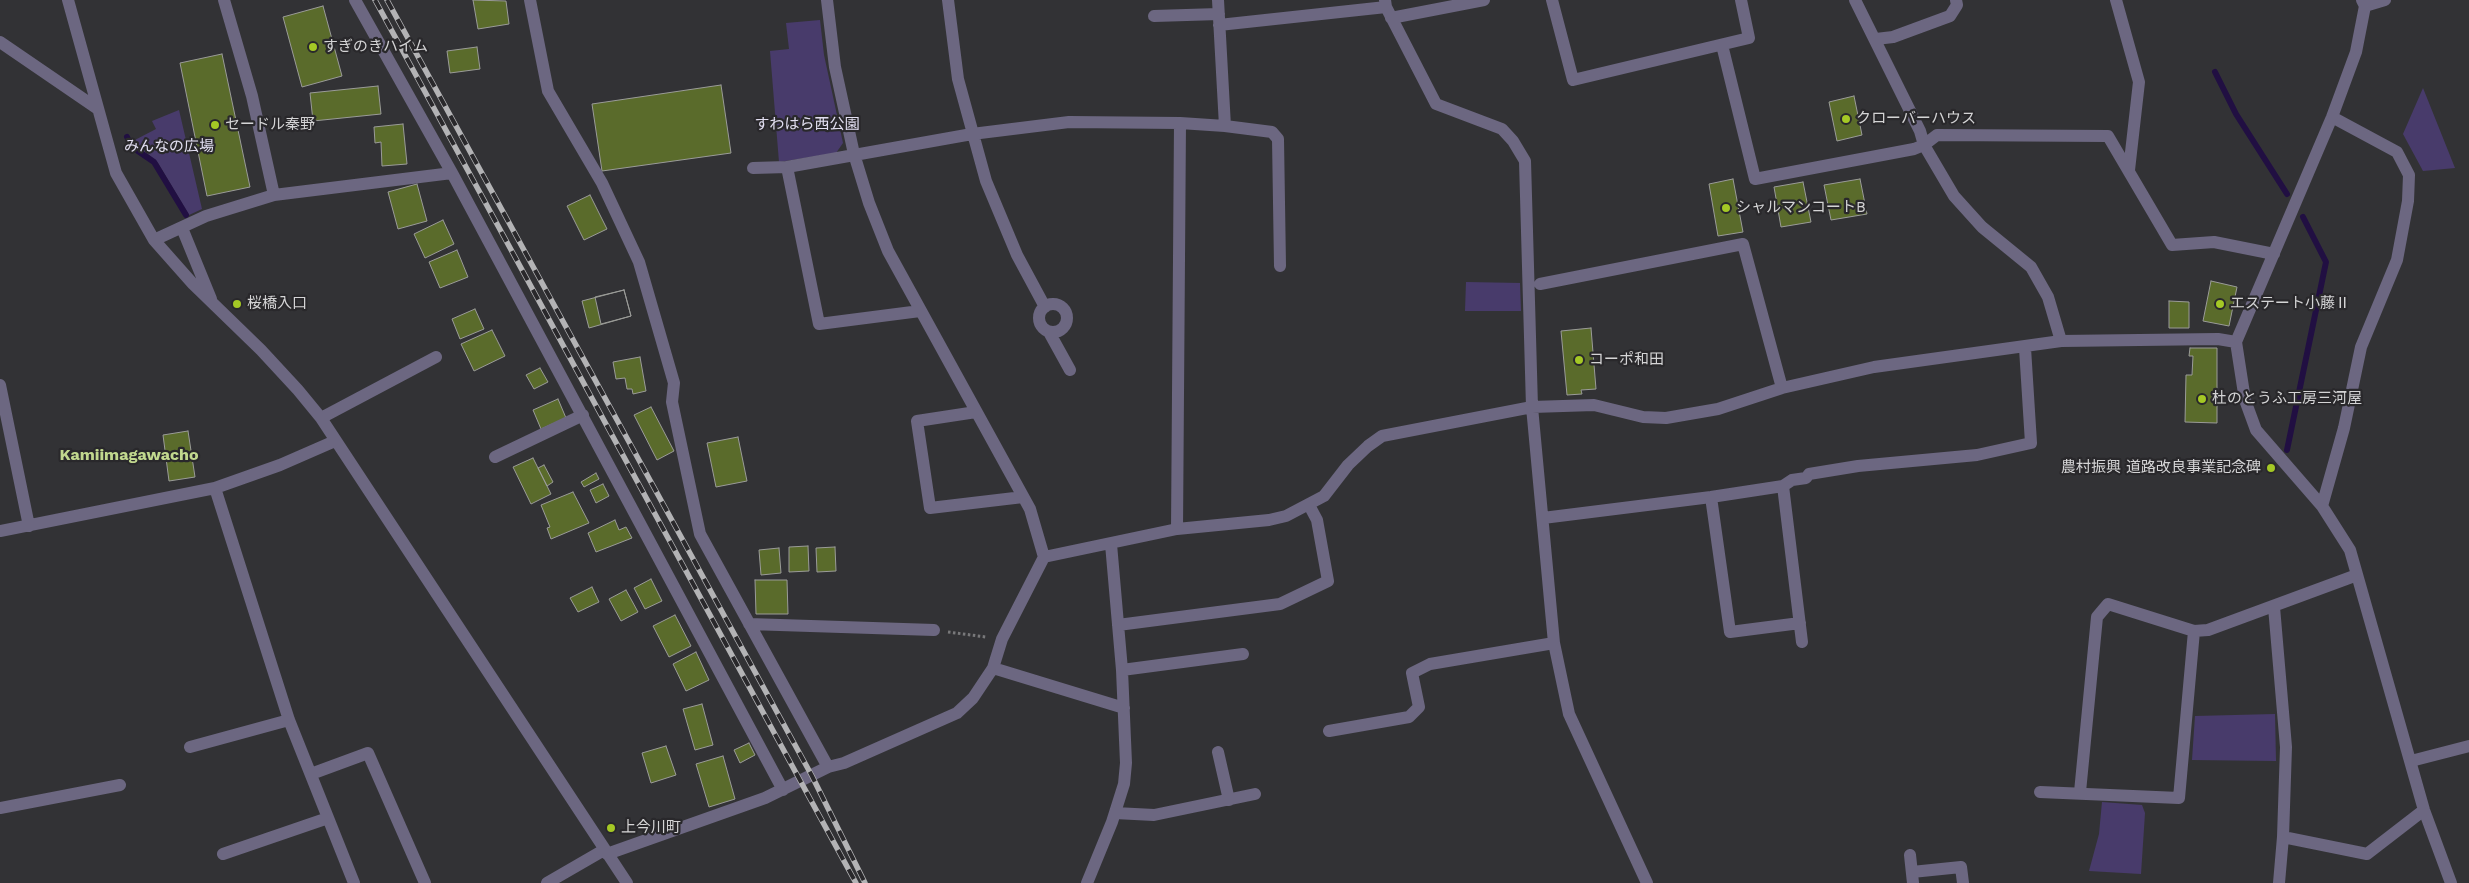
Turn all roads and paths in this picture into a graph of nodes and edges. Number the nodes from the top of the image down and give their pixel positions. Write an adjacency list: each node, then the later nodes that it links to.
1 (68, 0): 22 (street)
2 (224, 0): 33 (street)
3 (355, 0): 32 (street)
4 (530, 0): 71 (street)
5 (826, 0): 28 (street)
6 (948, 0): 26 (street)
7 (1218, 0): 18 (street)
8 (1484, 0): 16 (street)
9 (1552, 0): 21 (street)
10 (1741, 0): 21 (street)
11 (1855, 0): 19 (street)
12 (1956, 0): 19 (street)
13 (2116, 0): 31 (street)
14 (2385, 0): 15 (street)
15 (2363, 3): 23 (street)
16 (1388, 8): 18 (street); 50 (street)
17 (1154, 16): 18 (street)
18 (1219, 19): 25 (street)
19 (1876, 39): 27 (street)
20 (0, 42): 22 (street)
21 (1722, 45): 27 (street)
22 (98, 109): 35 (street)
23 (2332, 117): 36 (street); 61 (street)
24 (1180, 123): 25 (street); 26 (street); 64 (street)
25 (1225, 126): 37 (street)
26 (972, 134): 28 (street); 40 (street)
27 (1924, 145): 31 (street); 43 (street)
28 (854, 154): 29 (street); 41 (street)
29 (788, 167): 30 (street); 41 (street)
30 (753, 168)
31 (2129, 170): 36 (street)
32 (452, 173): 33 (street); 52 (street)
33 (274, 195): 34 (street)
34 (182, 228): 35 (street); 39 (street)
35 (154, 240): 39 (street)
36 (2274, 254): 44 (street)
37 (1280, 266)
38 (1540, 284): 49 (street)
39 (212, 302): 53 (street)
40 (1045, 307): 42 (street); 42 (street)
41 (920, 311): 51 (street)
42 (1049, 332): 47 (street)
43 (2061, 341): 44 (street); 45 (street)
44 (2236, 342): 61 (street)
45 (2025, 348): 49 (street); 56 (street)
46 (436, 357): 53 (street)
47 (1070, 370)
48 (0, 385): 63 (street)
49 (1782, 388): 50 (street)
50 (1532, 407): 60 (street); 62 (street)
51 (976, 412): 58 (street); 58 (street)
52 (583, 415): 55 (street); 91 (street)
53 (321, 418): 54 (street)
54 (336, 441): 57 (street); 101 (street)
55 (495, 457)
56 (1783, 486): 59 (street); 70 (street)
57 (215, 488): 63 (street); 82 (street)
58 (1023, 497): 67 (street)
59 (1711, 498): 62 (street); 70 (street)
60 (1309, 505): 64 (street); 72 (street)
61 (2322, 506): 68 (street)
62 (1543, 518): 77 (street)
63 (29, 526): 65 (street)
64 (1177, 529): 66 (street)
65 (0, 531)
66 (1111, 544): 67 (street); 72 (street)
67 (1044, 557): 75 (street)
68 (2357, 575): 69 (street); 87 (street)
69 (2274, 607): 74 (street); 100 (street)
70 (1800, 623): 76 (street)
71 (749, 624): 73 (street); 88 (street)
72 (1118, 625): 80 (street)
73 (934, 630): 75 (path)
74 (2194, 631): 93 (street); 93 (street)
75 (1002, 639): 79 (street)
76 (1802, 642)
77 (1554, 643): 83 (street); 110 (street)
78 (1243, 654): 80 (street)
79 (993, 668): 81 (street); 88 (street)
80 (1122, 670): 81 (street)
81 (1124, 708): 98 (street)
82 (289, 720): 85 (street); 89 (street)
83 (1329, 732)
84 (2469, 746): 87 (street)
85 (190, 747)
86 (1218, 752): 95 (street)
87 (2410, 761): 97 (street)
88 (828, 767): 91 (street)
89 (311, 774): 99 (street); 106 (street)
90 (120, 785): 96 (street)
91 (784, 790): 101 (street)
92 (2040, 792): 93 (street)
93 (2080, 792)
94 (1254, 794): 95 (street)
95 (1229, 800): 98 (street)
96 (0, 808)
97 (2424, 810): 100 (street); 113 (street)
98 (1115, 813): 109 (street)
99 (328, 818): 102 (street); 105 (street)
100 (2284, 837): 112 (street)
101 (606, 852): 107 (street); 108 (street)
102 (223, 854)
103 (1910, 854): 104 (street)
104 (1912, 878): 111 (street)
105 (354, 883)
106 (425, 883)
107 (547, 883)
108 (627, 883)
109 (1086, 883)
110 (1647, 883)
111 (1962, 883)
112 (2279, 883)
113 (2451, 883)

